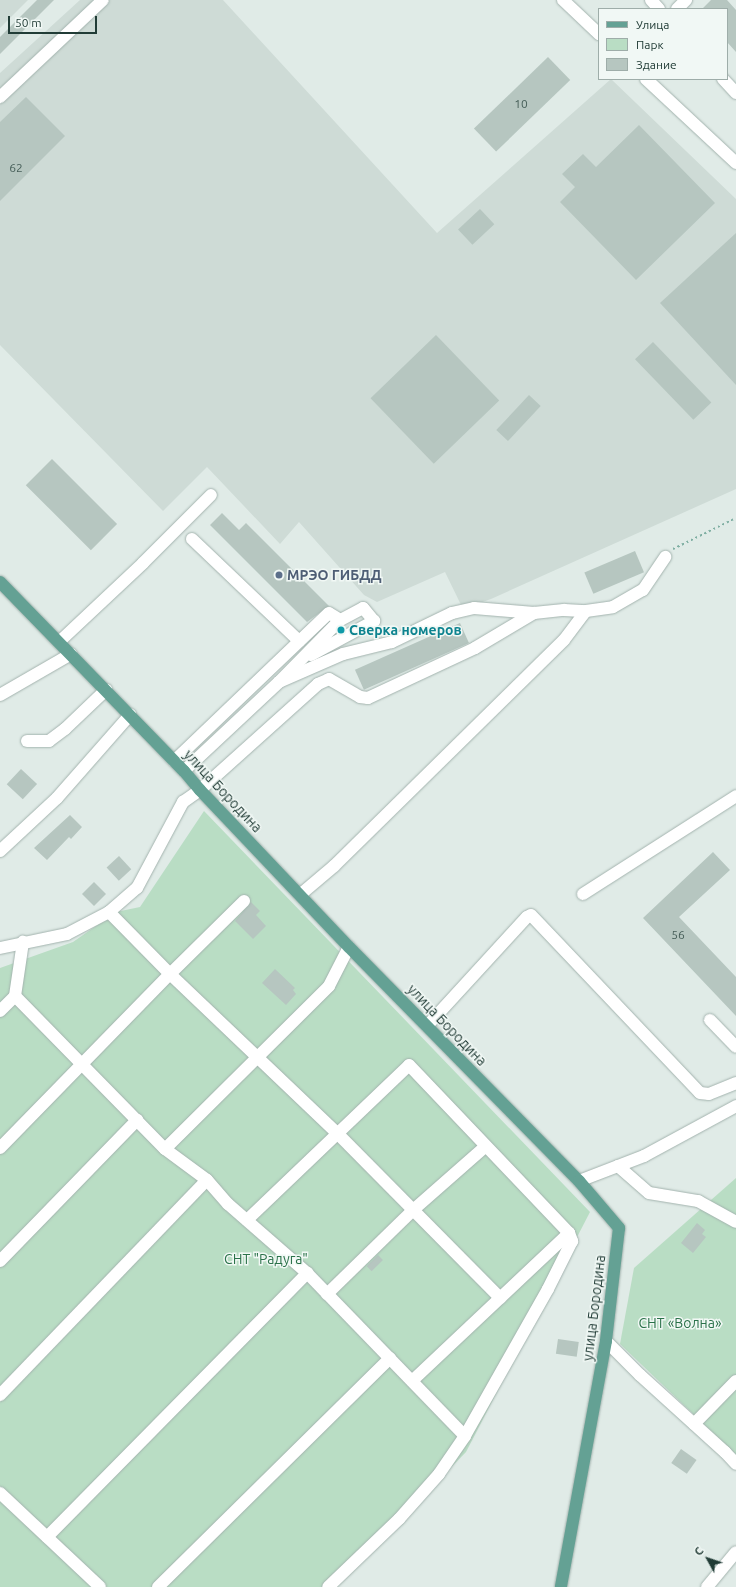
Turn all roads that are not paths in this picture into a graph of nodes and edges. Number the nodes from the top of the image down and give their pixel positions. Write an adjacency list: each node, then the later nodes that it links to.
1 (103, 0): 11 (street)
2 (563, 0): 7 (street)
3 (650, 0): 5 (street)
4 (686, 0): 6 (street)
5 (658, 8)
6 (678, 8)
7 (598, 33)
8 (647, 80): 12 (street)
9 (724, 80): 10 (street)
10 (736, 93)
11 (0, 98)
12 (736, 163)
13 (211, 495): 21 (street)
14 (192, 539): 20 (street)
15 (665, 557): 17 (street)
16 (0, 582): 21 (main road, улица Бородина)
17 (586, 611): 18 (street); 34 (street)
18 (534, 613): 24 (street); 31 (street)
19 (340, 620): 20 (street); 23 (street); 23 (street)
20 (299, 641): 29 (street)
21 (59, 642): 22 (main road, улица Бородина)
22 (71, 654): 25 (main road, улица Бородина); 26 (street)
23 (302, 659): 24 (street)
24 (279, 682): 30 (street)
25 (106, 690): 27 (main road, улица Бородина); 28 (street)
26 (0, 696)
27 (130, 715): 29 (main road, улица Бородина); 33 (street)
28 (27, 741)
29 (174, 761): 30 (main road, улица Бородина)
30 (184, 771): 31 (main road, улица Бородина)
31 (200, 790): 34 (main road, улица Бородина); 37 (street)
32 (736, 796): 35 (street)
33 (0, 851)
34 (301, 894): 39 (main road, улица Бородина)
35 (583, 894)
36 (244, 901): 41 (street)
37 (109, 912): 38 (street); 41 (street)
38 (23, 942): 40 (street); 42 (street)
39 (349, 947): 45 (main road, улица Бородина); 47 (street)
40 (0, 948)
41 (170, 974): 47 (street); 48 (street)
42 (15, 996): 43 (street); 48 (street)
43 (0, 1011)
44 (710, 1020): 46 (street)
45 (427, 1026): 49 (street); 58 (main road, улица Бородина)
46 (736, 1047)
47 (258, 1057): 52 (street); 55 (street)
48 (81, 1064): 51 (street); 54 (street)
49 (736, 1083)
50 (736, 1106): 56 (street)
51 (138, 1120): 55 (street); 63 (street)
52 (337, 1133): 53 (street); 59 (street); 60 (street)
53 (486, 1146): 59 (street); 62 (street)
54 (0, 1148)
55 (165, 1149): 57 (street)
56 (618, 1166): 58 (street); 61 (street)
57 (207, 1180): 60 (street); 71 (street)
58 (579, 1181): 67 (main road, улица Бородина)
59 (412, 1211): 65 (street); 66 (street)
60 (247, 1220): 64 (street)
61 (736, 1222)
62 (569, 1233): 66 (street); 73 (street)
63 (0, 1261)
64 (307, 1273): 65 (street); 76 (street)
65 (326, 1294): 68 (street)
66 (500, 1298): 69 (street)
67 (606, 1341): 72 (street); 81 (main road, улица Бородина)
68 (390, 1358): 69 (street); 79 (street)
69 (412, 1381): 73 (street)
70 (736, 1381): 72 (street)
71 (0, 1395)
72 (694, 1424): 74 (street)
73 (465, 1436): 80 (street)
74 (736, 1464)
75 (0, 1492): 76 (street)
76 (47, 1537): 78 (street)
77 (736, 1552): 82 (street)
78 (100, 1587)
79 (158, 1587)
80 (328, 1587)
81 (561, 1587)
82 (707, 1587)

